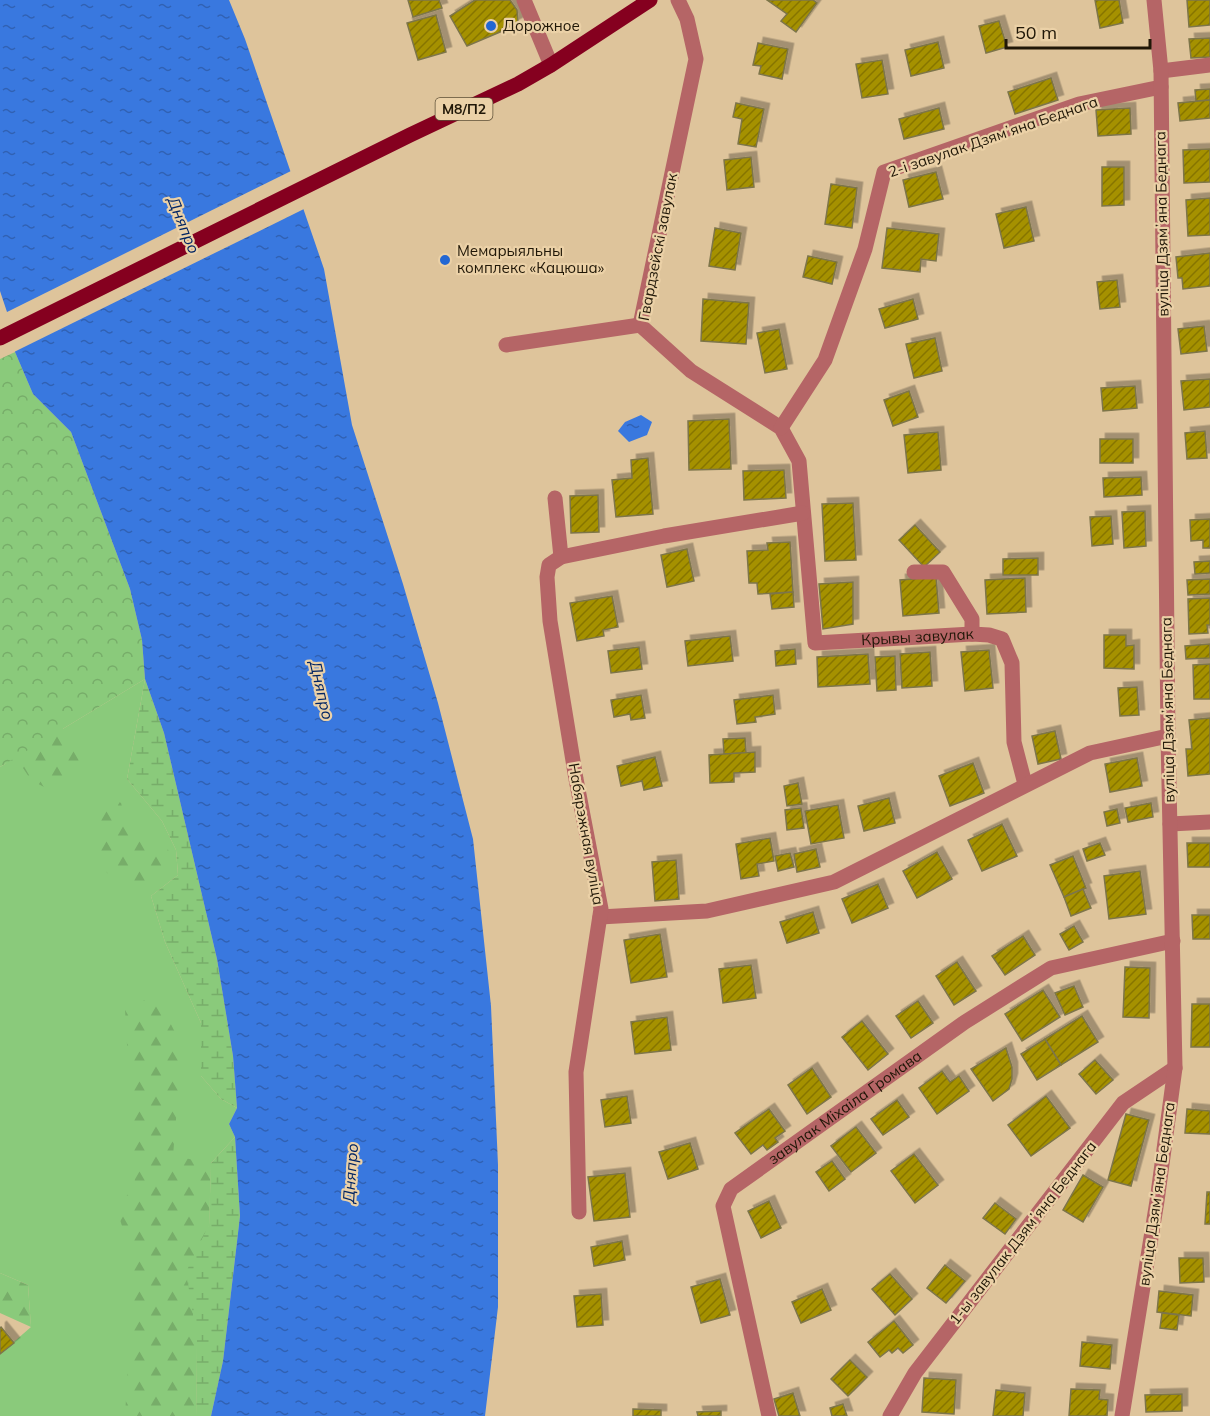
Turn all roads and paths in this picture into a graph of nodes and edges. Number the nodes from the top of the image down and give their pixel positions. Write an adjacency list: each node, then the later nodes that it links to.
1 (524, 0): 6 (street)
2 (650, 0): 6 (main road, М8/П2)
3 (678, 0): 9 (street, Гвардзейскі завулак)
4 (1154, 0): 7 (street, вуліца Дзямʼяна Беднага)
5 (1210, 65): 7 (street)
6 (551, 66): 10 (main road, М8/П2)
7 (1161, 70): 8 (street, вуліца Дзямʼяна Беднага)
8 (1161, 87): 12 (street, 2-і завулак Дзямʼяна Беднага); 18 (street, вуліца Дзямʼяна Беднага)
9 (640, 325): 11 (street); 12 (street, Гвардзейскі завулак)
10 (0, 338)
11 (506, 345)
12 (781, 428): 14 (street, Крывы завулак)
13 (555, 498): 15 (street)
14 (803, 513): 15 (street); 17 (street, Крывы завулак)
15 (561, 557): 22 (street, Набярэжная вуліца)
16 (914, 572): 17 (street)
17 (972, 634): 19 (street, Крывы завулак)
18 (1167, 736): 19 (street); 21 (street, вуліца Дзямʼяна Беднага)
19 (1025, 784): 22 (street)
20 (1210, 822): 21 (street)
21 (1170, 824): 23 (street, вуліца Дзямʼяна Беднага)
22 (600, 917): 25 (street, Набярэжная вуліца)
23 (1173, 941): 24 (street, вуліца Дзямʼяна Беднага); 26 (street, завулак Міхаіла Громава)
24 (1175, 1068): 27 (street, 1-ы завулак Дзямʼяна Беднага); 28 (street, вуліца Дзямʼяна Беднага)
25 (579, 1212)
26 (769, 1416)
27 (890, 1416)
28 (1122, 1416)

